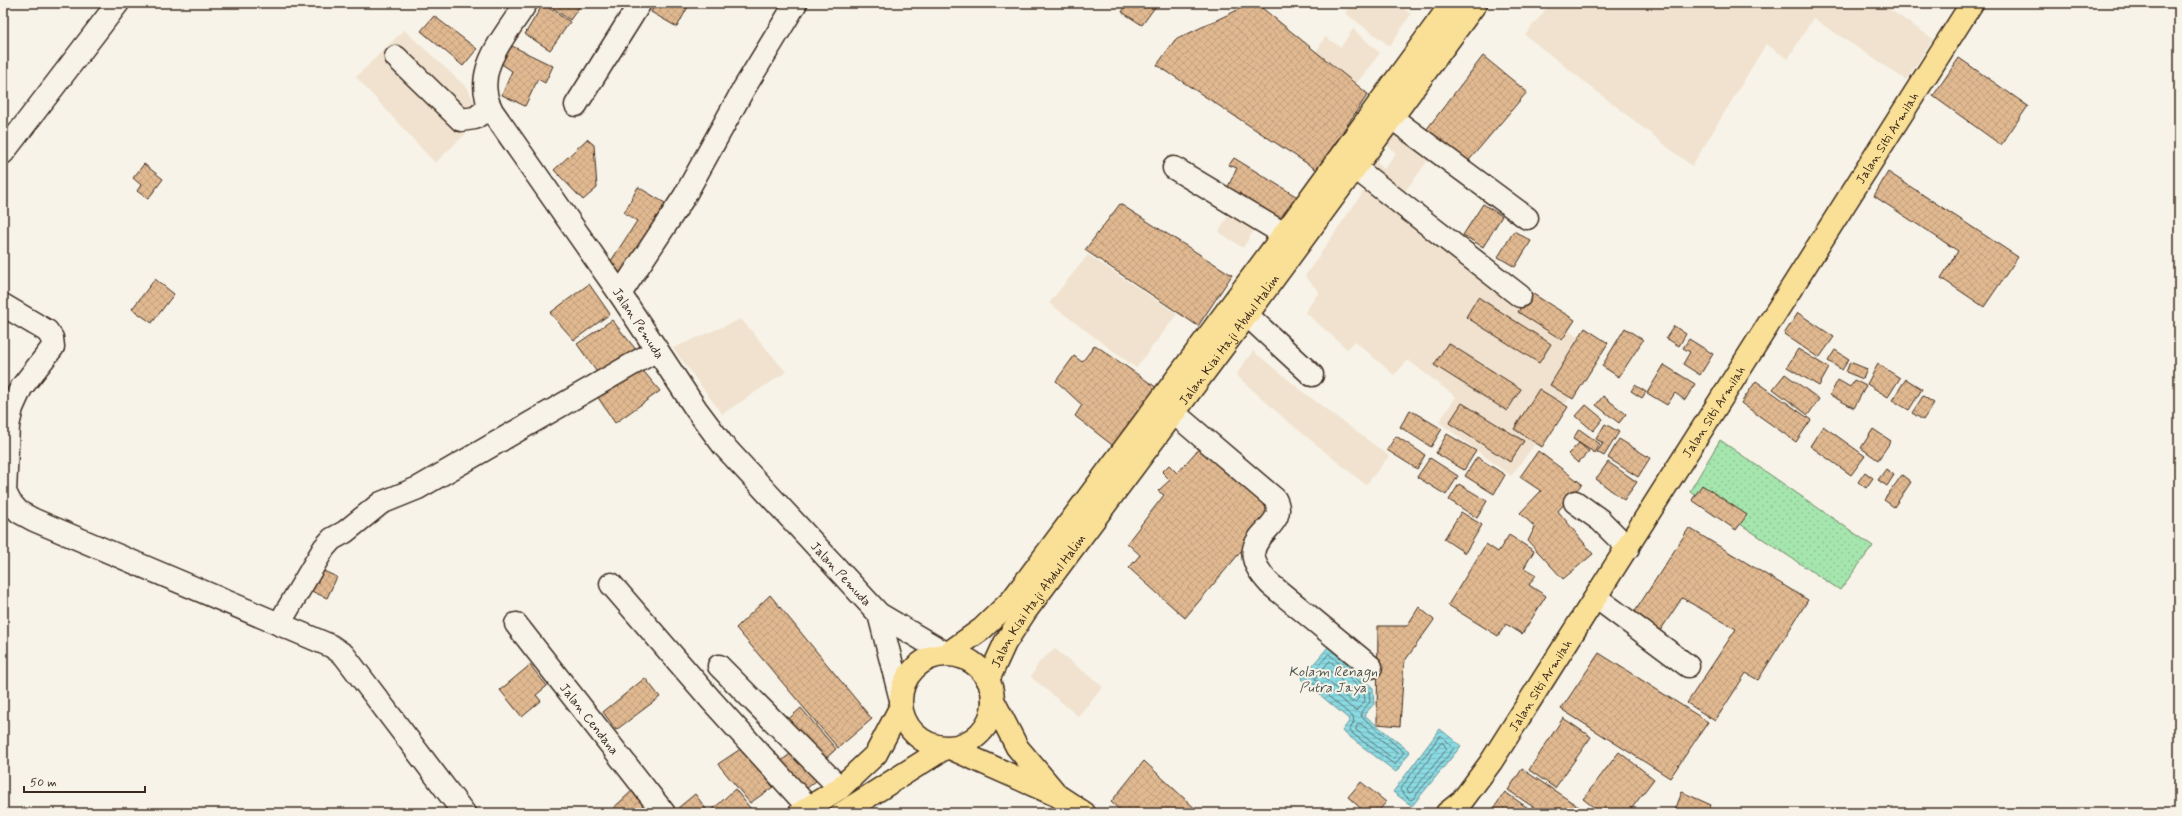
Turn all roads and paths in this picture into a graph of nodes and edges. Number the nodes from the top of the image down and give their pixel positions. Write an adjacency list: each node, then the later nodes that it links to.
1 (118, 3): 12 (street)
2 (526, 3): 10 (street, Jalan Pemuda)
3 (640, 3): 9 (street)
4 (796, 3): 17 (street)
5 (1452, 3): 16 (main road, Jalan Kiai Haji Abdul Halim)
6 (1476, 3): 11 (main road, Jalan Kiai Haji Abdul Halim)
7 (1972, 3): 25 (main road, Jalan Siti Armilah)
8 (396, 57): 10 (street)
9 (576, 105)
10 (490, 107): 17 (street, Jalan Pemuda)
11 (1392, 118): 13 (main road, Jalan Kiai Haji Abdul Halim); 15 (street)
12 (6, 142)
13 (1354, 167): 18 (street); 20 (main road, Jalan Kiai Haji Abdul Halim)
14 (1174, 168): 16 (street)
15 (1527, 218)
16 (1284, 234): 31 (main road, Jalan Kiai Haji Abdul Halim)
17 (620, 294): 21 (street, Jalan Pemuda)
18 (1520, 296)
19 (3, 305): 29 (street)
20 (1247, 315): 22 (street); 23 (main road, Jalan Kiai Haji Abdul Halim)
21 (657, 350): 28 (street, Jalan Pemuda); 29 (street)
22 (1312, 375)
23 (1174, 413): 34 (street); 35 (main road, Jalan Kiai Haji Abdul Halim)
24 (1575, 502): 25 (street)
25 (1628, 548): 27 (main road, Jalan Siti Armilah)
26 (611, 584): 40 (street)
27 (1597, 598): 33 (street); 45 (main road, Jalan Siti Armilah)
28 (879, 614): 31 (street); 36 (street)
29 (279, 624): 41 (street)
30 (516, 624): 42 (street, Jalan Cendana)
31 (947, 654): 35 (main road); 36 (main road)
32 (719, 666): 38 (street)
33 (1688, 666)
34 (1370, 668)
35 (991, 690): 37 (main road); 39 (main road)
36 (900, 702): 37 (main road); 38 (main road)
37 (947, 748): 39 (main road); 43 (main road)
38 (840, 788): 40 (main road)
39 (1058, 796): 44 (main road)
40 (805, 810)
41 (464, 813)
42 (664, 813)
43 (842, 813)
44 (1084, 813)
45 (1447, 813)

